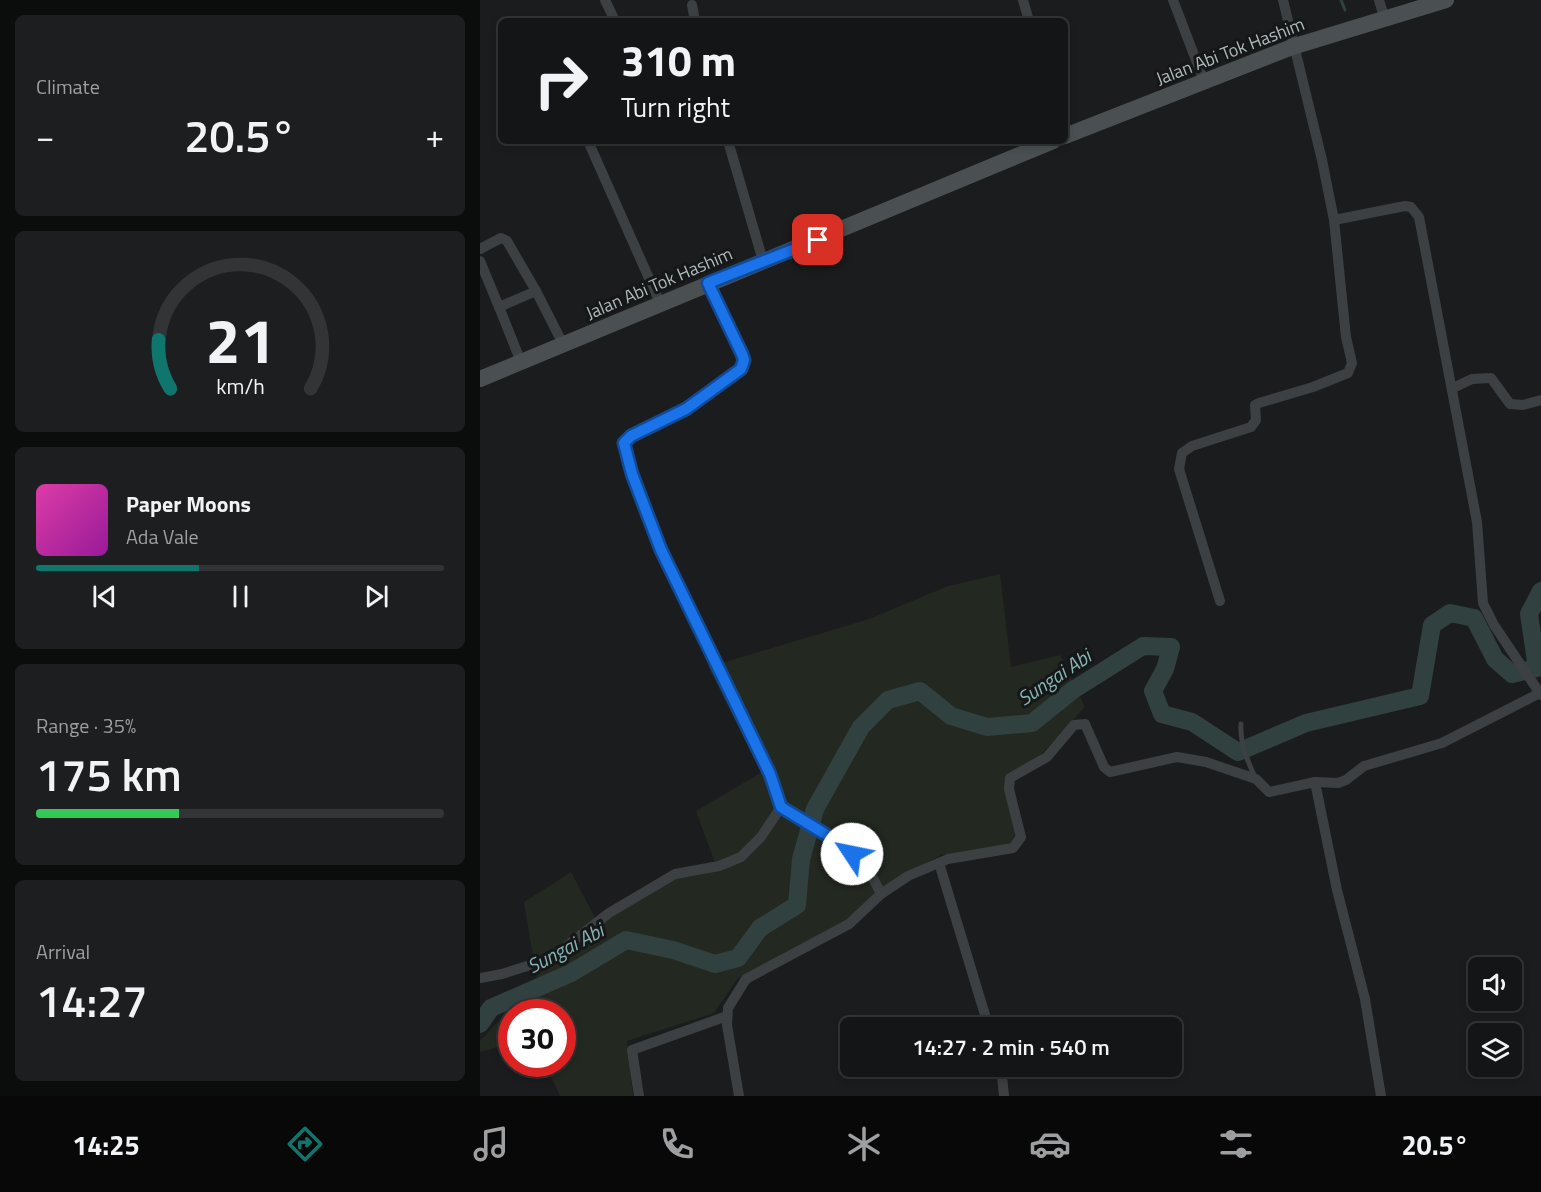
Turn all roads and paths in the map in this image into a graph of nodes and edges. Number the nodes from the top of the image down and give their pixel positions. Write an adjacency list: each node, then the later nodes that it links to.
1 (605, 0): 9 (street)
2 (1023, 0): 11 (street)
3 (1173, 0): 13 (street)
4 (1283, 0): 12 (street)
5 (1379, 0): 8 (street)
6 (1446, 0): 8 (main road, Jalan Abi Tok Hashim)
7 (692, 5): 10 (street)
8 (1384, 17): 12 (main road, Jalan Abi Tok Hashim)
9 (614, 18)
10 (694, 18)
11 (1028, 18)
12 (1292, 47): 13 (main road, Jalan Abi Tok Hashim); 18 (street)
13 (1204, 81): 14 (main road, Jalan Abi Tok Hashim)
14 (1068, 135)
15 (589, 144): 24 (street)
16 (729, 144): 21 (street)
17 (1024, 147): 21 (main road, Jalan Abi Tok Hashim)
18 (1334, 220): 29 (street); 31 (street)
19 (480, 249): 23 (street)
20 (480, 261): 25 (street)
21 (763, 261): 22 (main road, Jalan Abi Tok Hashim)
22 (708, 283): 24 (main road, Jalan Abi Tok Hashim); 36 (street)
23 (536, 291): 25 (street); 26 (street)
24 (660, 303): 26 (main road, Jalan Abi Tok Hashim)
25 (499, 307): 27 (street)
26 (563, 344): 27 (main road, Jalan Abi Tok Hashim)
27 (521, 362): 28 (main road, Jalan Abi Tok Hashim)
28 (480, 379)
29 (1453, 388): 30 (street); 32 (street)
30 (1541, 400)
31 (1220, 601)
32 (1540, 694): 35 (street)
33 (1240, 724): 34 (lane)
34 (1256, 778): 35 (street); 37 (street)
35 (1315, 782): 46 (street)
36 (785, 809): 38 (street); 39 (street)
37 (939, 863): 38 (street); 41 (street)
38 (881, 894): 40 (street)
39 (480, 978)
40 (727, 1016): 43 (street); 44 (street)
41 (987, 1017)
42 (1002, 1077): 45 (street)
43 (639, 1096)
44 (739, 1096)
45 (1004, 1096)
46 (1381, 1096)

